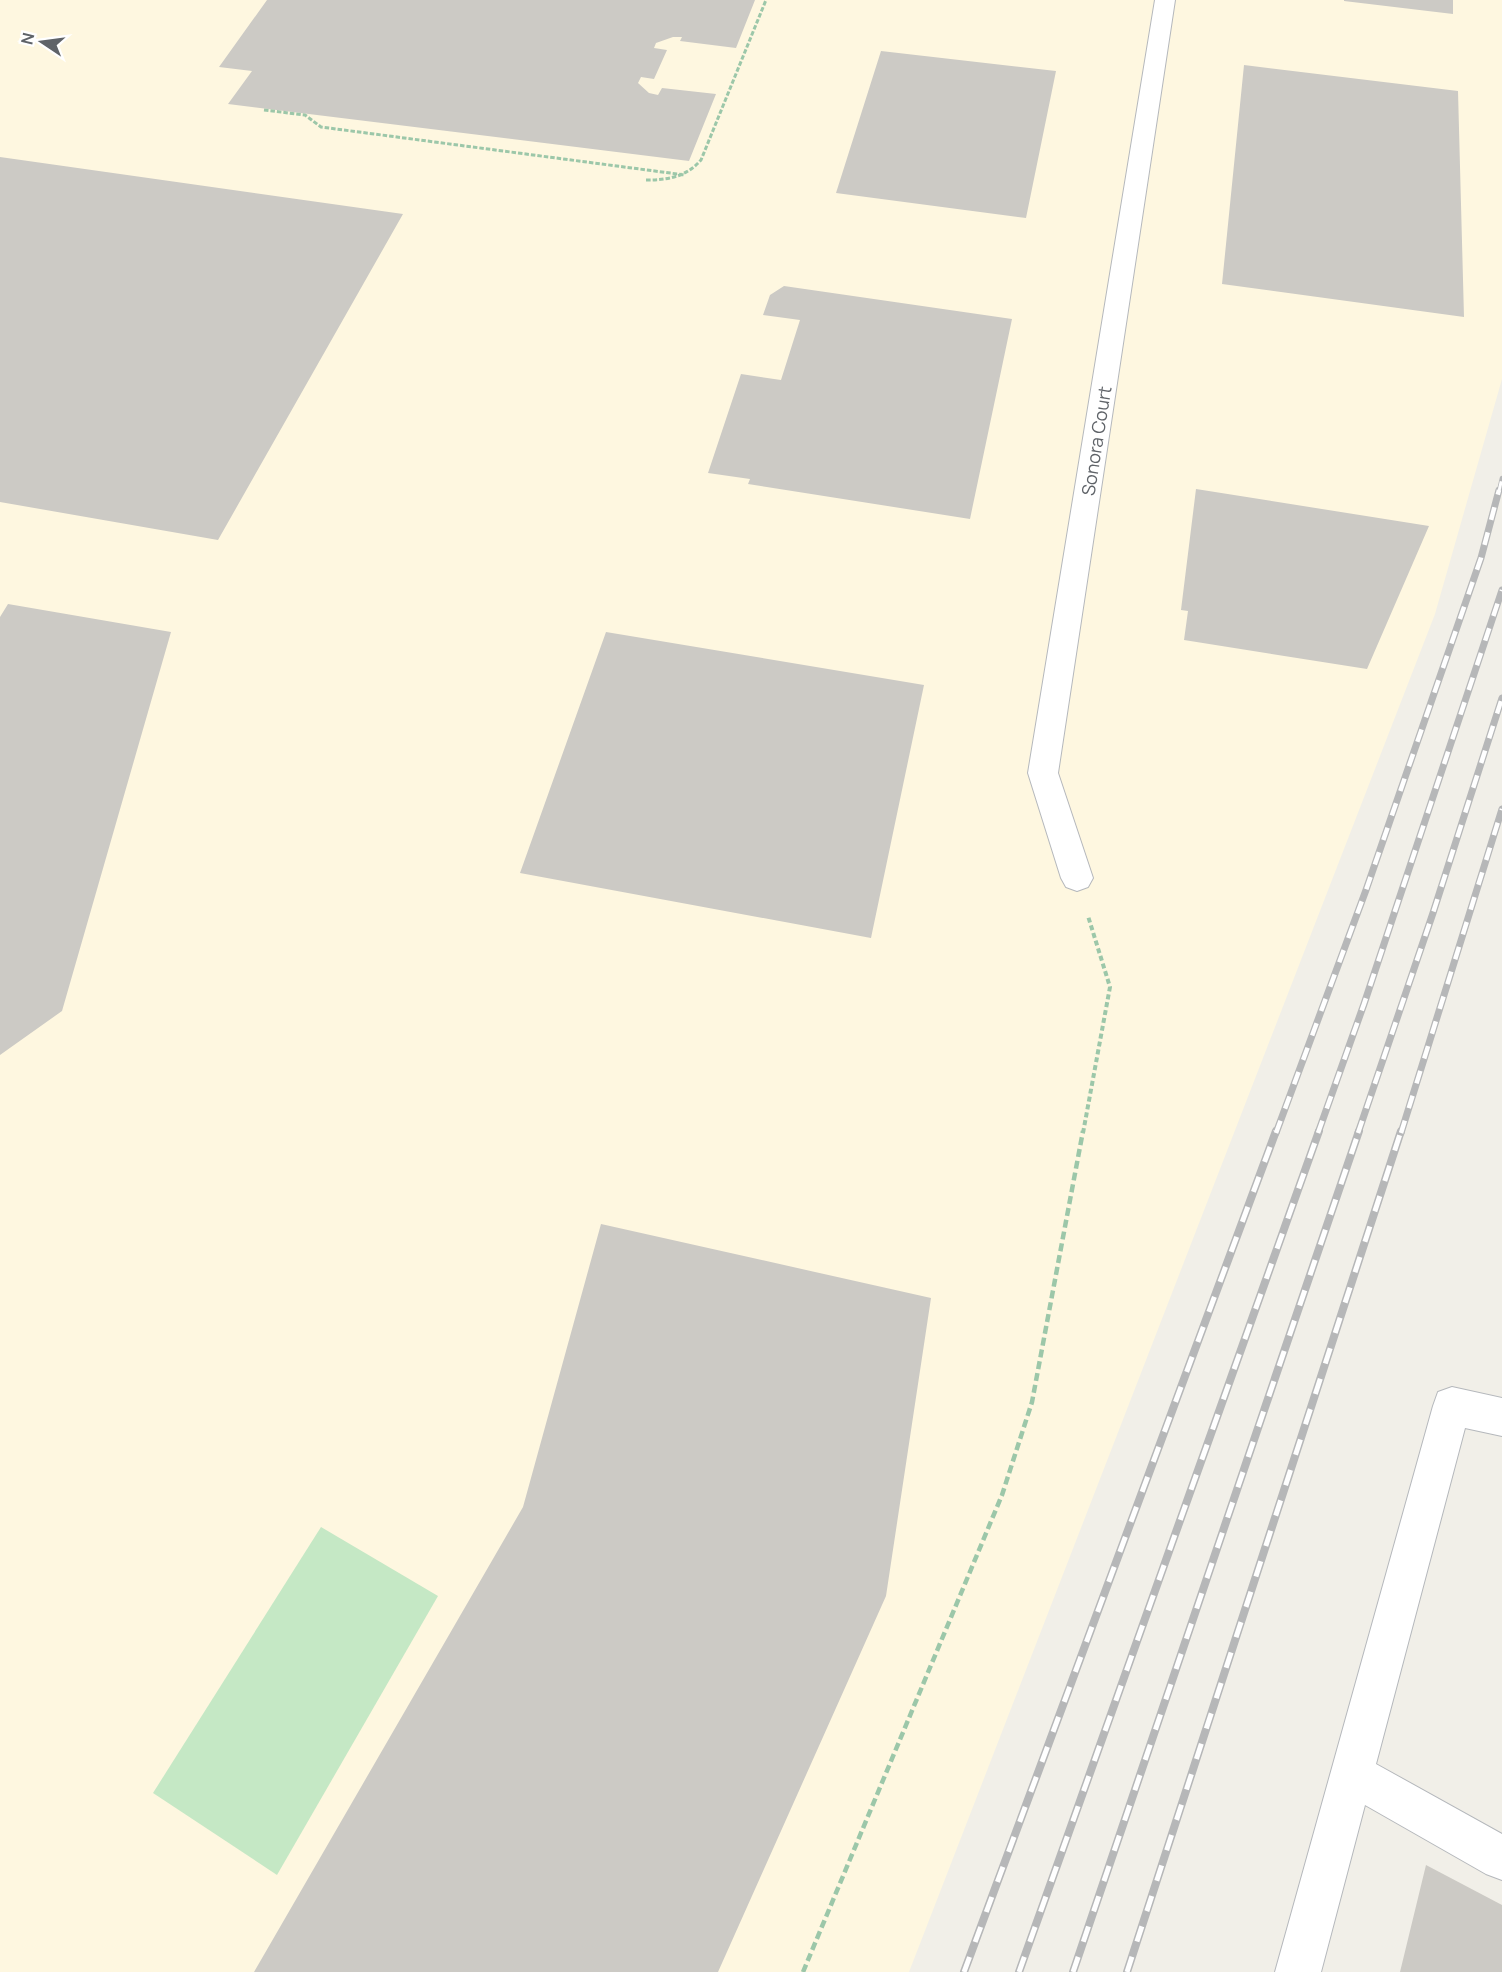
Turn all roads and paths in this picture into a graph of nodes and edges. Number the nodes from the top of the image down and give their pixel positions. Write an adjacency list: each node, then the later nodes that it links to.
1 (766, 0): 4 (path)
2 (1165, 0): 6 (street, Sonora Court)
3 (264, 110): 4 (path)
4 (685, 175): 5 (path)
5 (646, 180)
6 (1077, 878): 10 (path)
7 (1502, 1417): 8 (street)
8 (1352, 1774): 9 (street); 11 (street)
9 (1502, 1858)
10 (803, 1972)
11 (1298, 1972)

